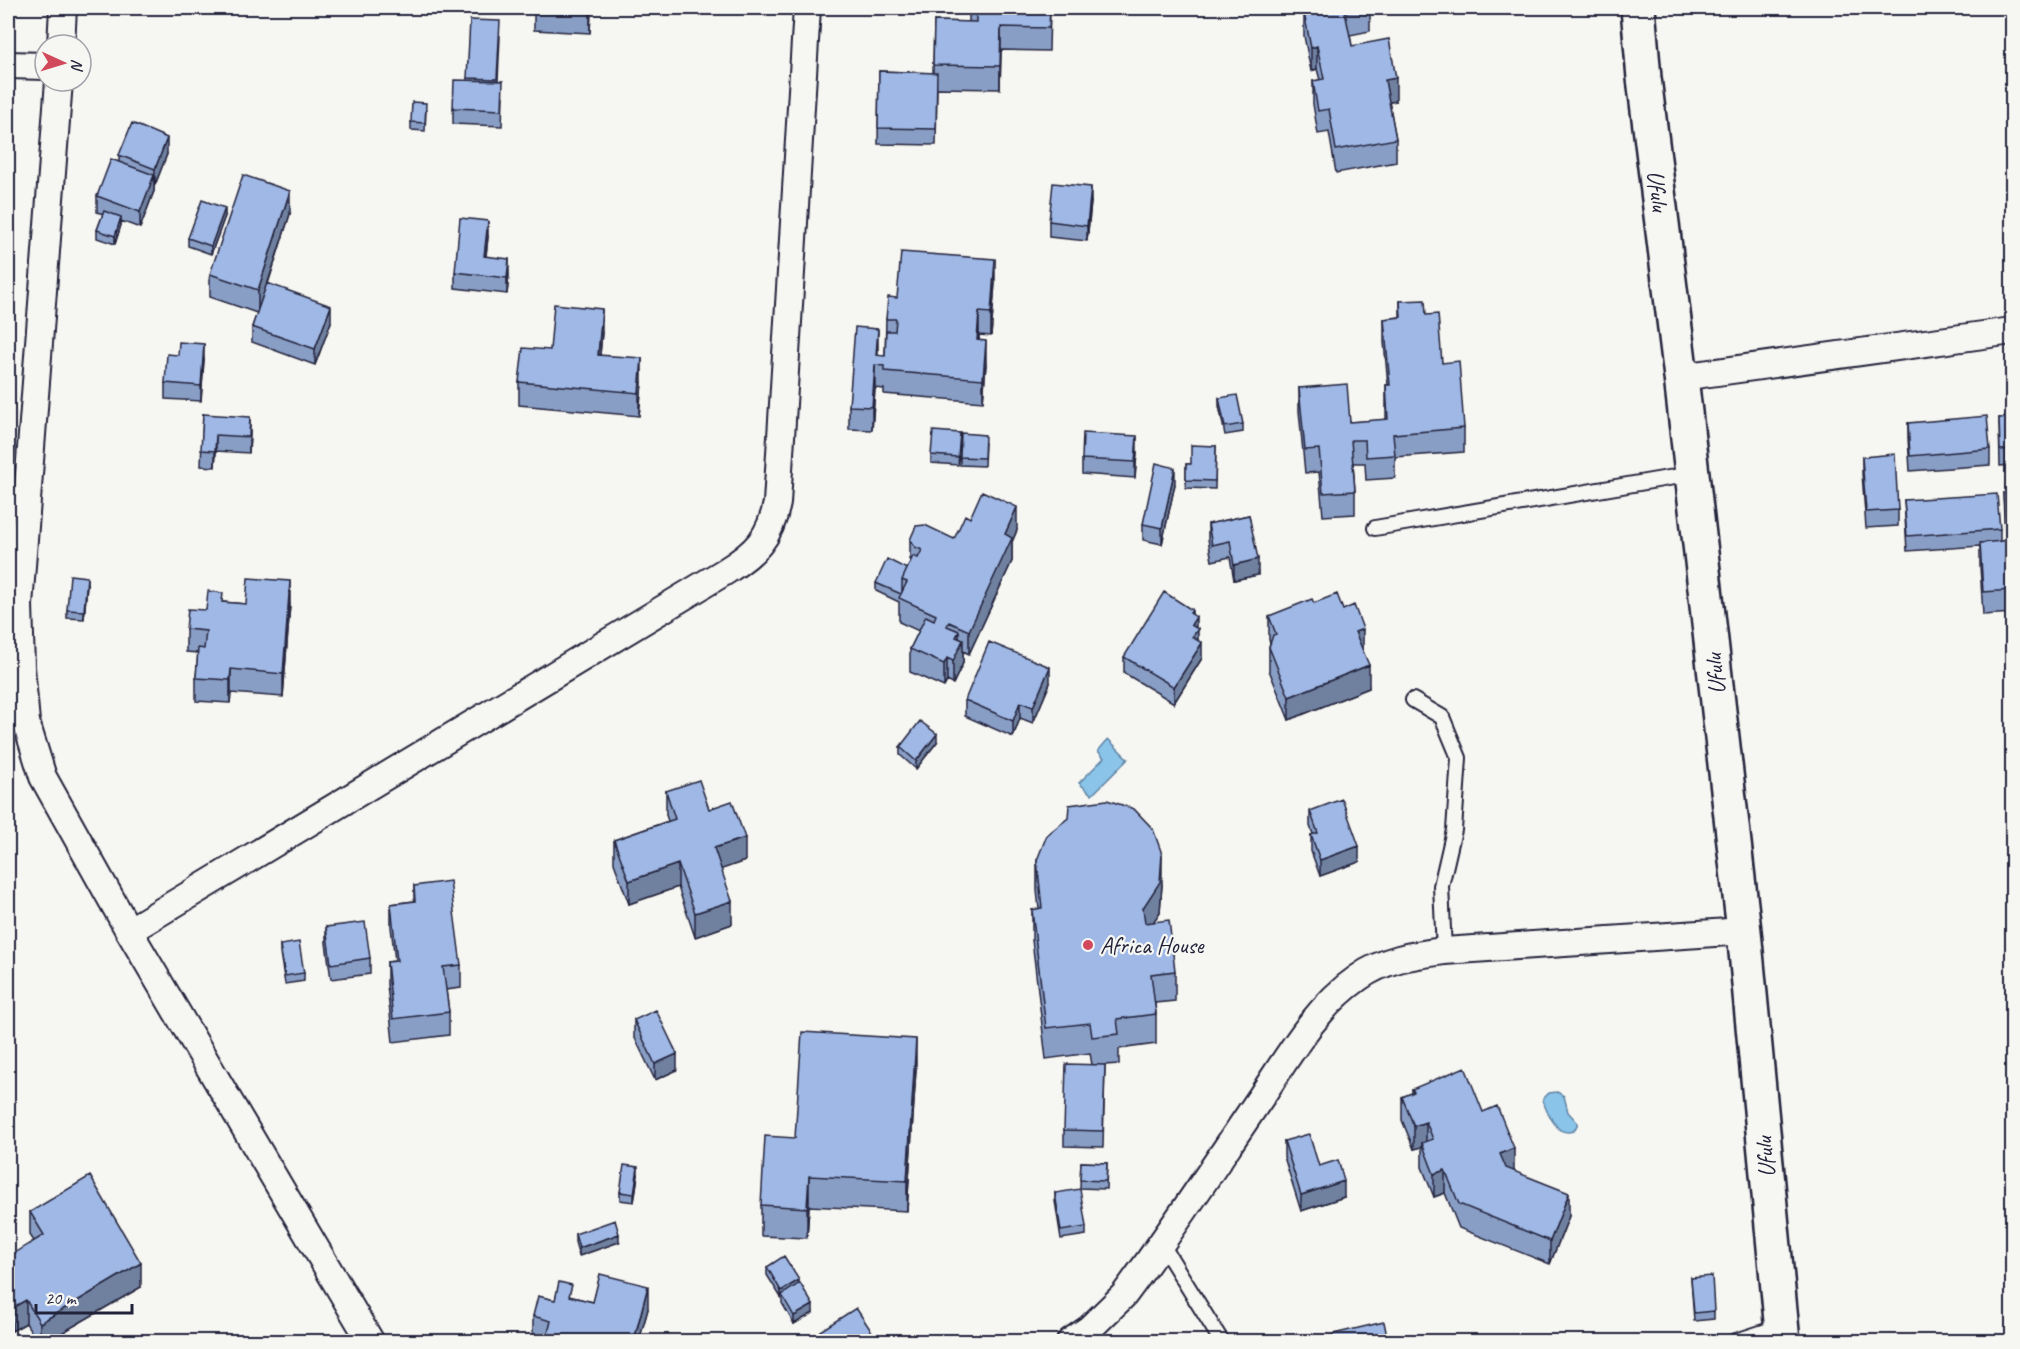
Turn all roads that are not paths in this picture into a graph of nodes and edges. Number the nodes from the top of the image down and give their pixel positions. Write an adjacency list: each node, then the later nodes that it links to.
1 (63, 8): 4 (street)
2 (807, 8): 13 (street)
3 (1638, 8): 9 (street, Ufulu)
4 (62, 33)
5 (8, 64): 6 (street)
6 (33, 65)
7 (58, 93): 13 (street)
8 (2013, 331): 9 (street)
9 (1681, 377): 10 (street, Ufulu)
10 (1692, 474): 11 (lane); 14 (street, Ufulu)
11 (1374, 528)
12 (1413, 700): 15 (lane)
13 (129, 931): 18 (street)
14 (1744, 931): 15 (street); 17 (street, Ufulu)
15 (1444, 951): 16 (street)
16 (1161, 1243): 19 (street); 20 (lane)
17 (1782, 1334): 21 (lane)
18 (371, 1341)
19 (1070, 1341)
20 (1222, 1341)
21 (1733, 1341)

